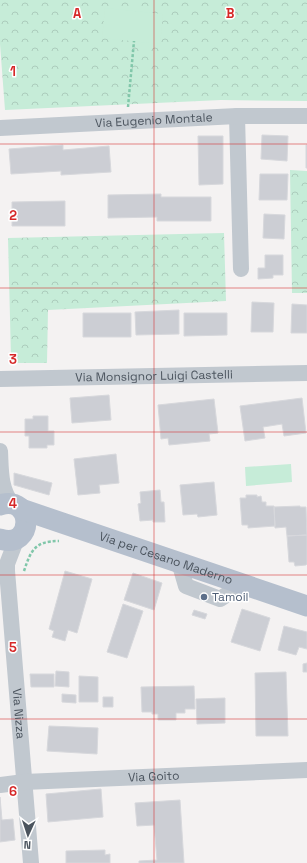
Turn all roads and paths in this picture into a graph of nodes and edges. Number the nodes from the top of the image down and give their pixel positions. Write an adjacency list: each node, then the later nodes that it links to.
1 (134, 41): 4 (path)
2 (237, 116): 3 (street, Via Eugenio Montale); 4 (street, Via Eugenio Montale); 6 (street)
3 (307, 116)
4 (126, 122): 5 (street, Via Eugenio Montale)
5 (0, 128)
6 (241, 269)
7 (307, 373): 8 (street, Via Monsignor Luigi Castelli)
8 (0, 379)
9 (0, 451): 10 (street)
10 (7, 499): 11 (main road, Via per Cesano Maderno); 12 (main road)
11 (66, 533): 12 (main road, Via per Cesano Maderno); 13 (path); 14 (main road, Via per Cesano Maderno)
12 (10, 539): 16 (street, Via Nizza)
13 (24, 571)
14 (307, 606)
15 (307, 770): 16 (street, Via Goito)
16 (24, 782): 17 (street, Via Goito); 18 (street, Via Nizza)
17 (0, 785)
18 (31, 863)

